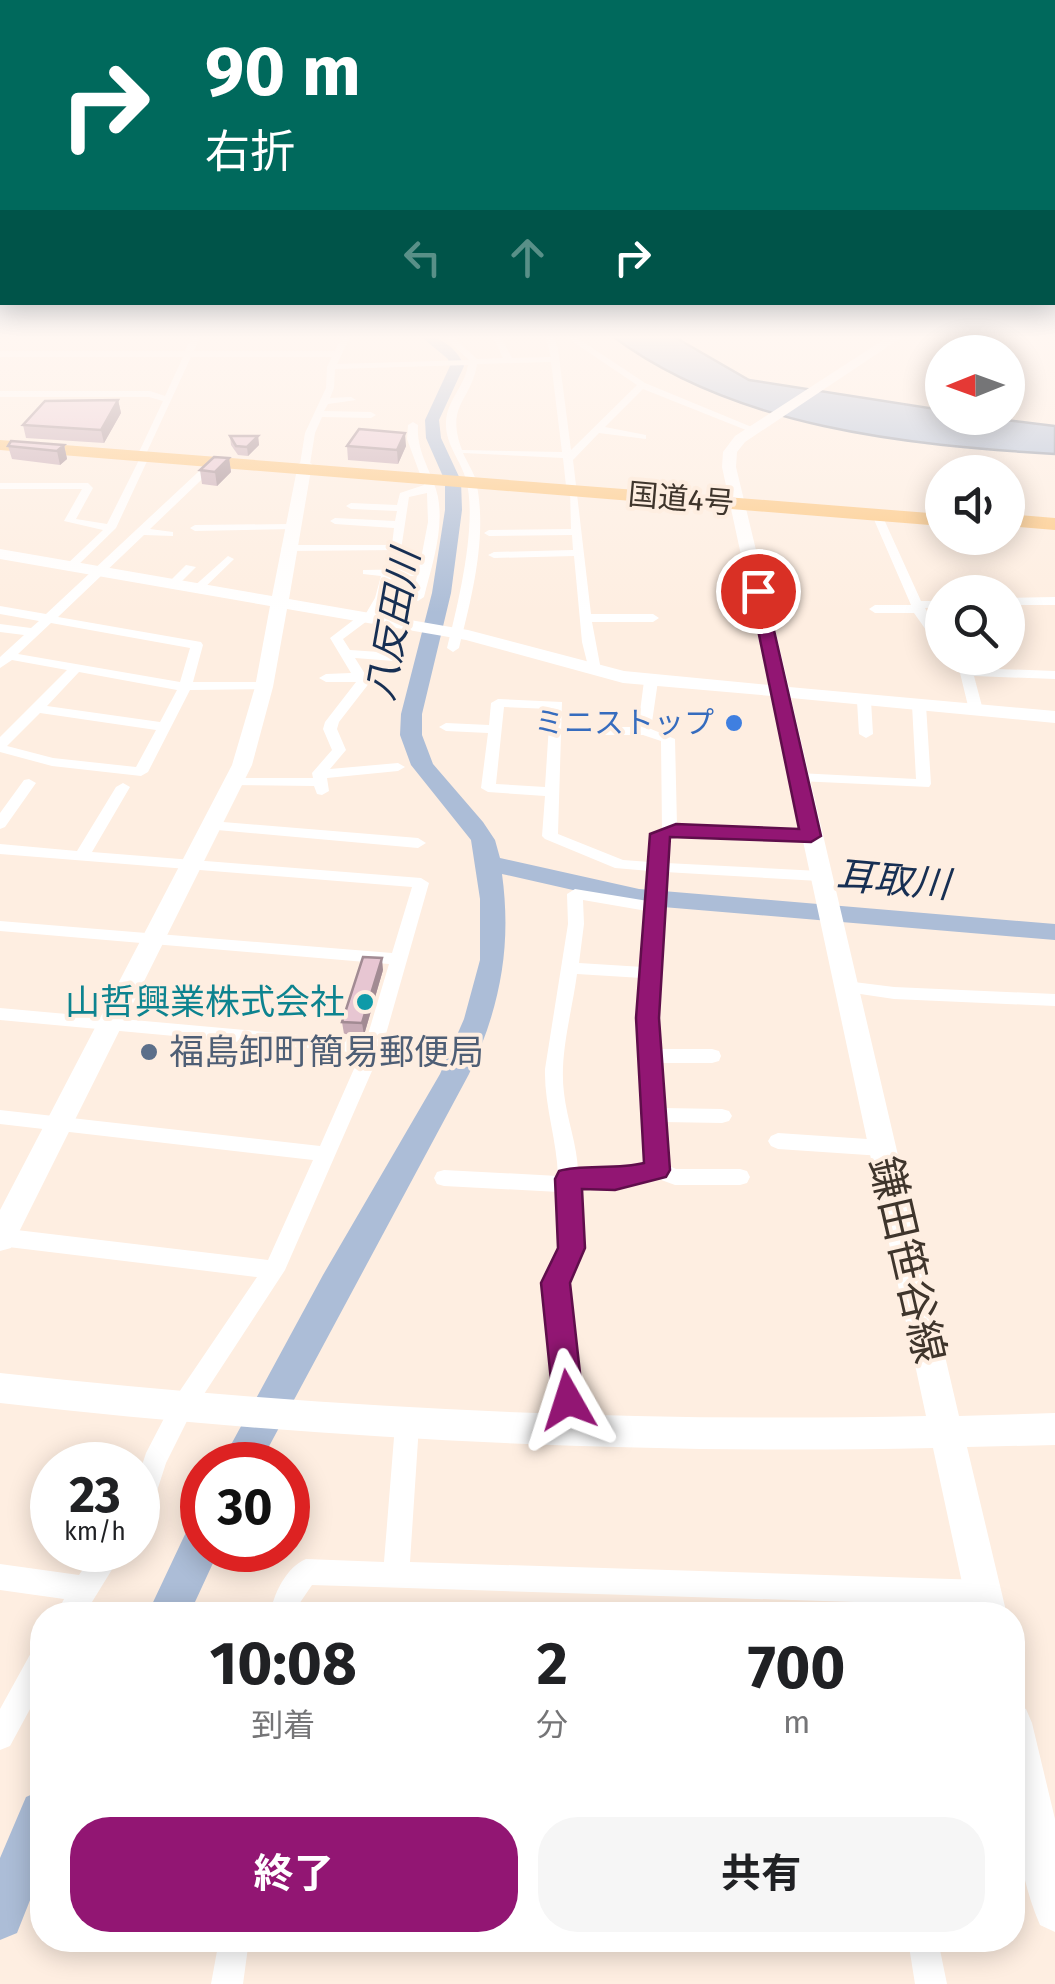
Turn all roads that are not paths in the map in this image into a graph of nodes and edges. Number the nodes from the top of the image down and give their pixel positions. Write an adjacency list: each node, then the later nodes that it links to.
1 (156, 428): 13 (street)
2 (313, 428): 16 (street)
3 (413, 428): 17 (street)
4 (451, 428): 18 (street)
5 (563, 428): 14 (street)
6 (600, 428): 9 (street)
7 (751, 428): 8 (street)
8 (755, 429): 21 (street)
9 (598, 430): 10 (street); 14 (street)
10 (643, 437)
11 (2, 446): 13 (highway, 国道4号)
12 (466, 451): 14 (street)
13 (144, 454): 15 (highway, 国道4号); 16 (highway, 国道4号); 31 (street)
14 (567, 457): 20 (street)
15 (215, 462): 16 (highway, 国道4号); 33 (street)
16 (304, 467): 17 (highway, 国道4号); 37 (street)
17 (428, 478): 18 (highway, 国道4号); 23 (street); 47 (street)
18 (468, 480): 20 (highway, 国道4号); 65 (street)
19 (0, 486): 31 (street)
20 (572, 488): 21 (highway, 国道4号); 34 (street)
21 (740, 502): 24 (highway, 国道4号); 25 (highway, 国道4号); 79 (street, 鎌田笹谷線)
22 (351, 506): 23 (street)
23 (402, 508): 29 (street)
24 (877, 515): 26 (highway, 国道4号); 55 (street)
25 (925, 516)
26 (925, 516)
27 (335, 521): 29 (street)
28 (1025, 523): 30 (highway)
29 (400, 525): 37 (street)
30 (1055, 526)
31 (111, 528): 43 (street)
32 (195, 528): 37 (street)
33 (142, 531): 36 (street); 45 (street)
34 (577, 532): 35 (street); 38 (street)
35 (490, 533)
36 (169, 534)
37 (289, 538): 53 (street)
38 (578, 553): 40 (street); 60 (street)
39 (0, 554): 43 (street)
40 (494, 555)
41 (228, 559): 49 (street)
42 (190, 567): 48 (street)
43 (69, 568): 45 (street)
44 (368, 572): 46 (street)
45 (97, 573): 48 (street); 58 (street)
46 (387, 573): 47 (street); 59 (street)
47 (424, 573): 50 (street)
48 (170, 586): 49 (street)
49 (196, 590): 53 (street)
50 (418, 597)
51 (1055, 601): 52 (street)
52 (1025, 602)
53 (278, 603): 59 (street); 77 (street)
54 (925, 606): 55 (street)
55 (918, 607): 56 (street); 62 (street)
56 (874, 609)
57 (0, 610): 58 (street)
58 (48, 618): 64 (street); 78 (street)
59 (366, 618): 65 (street); 66 (street)
60 (586, 618): 61 (street); 70 (street)
61 (653, 618)
62 (925, 618)
63 (0, 628): 64 (street)
64 (34, 632): 68 (street)
65 (454, 638): 70 (street)
66 (348, 654): 67 (street); 74 (street)
67 (394, 657)
68 (5, 660): 69 (street)
69 (76, 668): 78 (street); 82 (street)
70 (595, 670): 76 (street)
71 (1025, 670): 72 (street)
72 (1054, 670)
73 (967, 675): 83 (street)
74 (360, 676): 75 (street); 96 (street)
75 (326, 678)
76 (651, 681): 79 (street); 88 (street)
77 (264, 686): 78 (street); 95 (street)
78 (185, 687): 86 (street)
79 (779, 694): 80 (street); 93 (street, 鎌田笹谷線)
80 (864, 701): 81 (street); 90 (street)
81 (919, 705): 83 (street); 93 (street)
82 (36, 708): 86 (street); 91 (street)
83 (976, 710): 84 (street)
84 (1055, 717)
85 (446, 727): 87 (street)
86 (165, 728): 91 (street)
87 (495, 729): 98 (street); 98 (street)
88 (644, 730): 89 (street); 101 (street)
89 (606, 731)
90 (866, 734)
91 (0, 747)
92 (398, 767): 96 (street)
93 (798, 777): 102 (street, 鎌田笹谷線)
94 (29, 782): 99 (street)
95 (234, 782): 96 (street); 100 (street)
96 (320, 783)
97 (123, 788): 105 (street)
98 (552, 792): 107 (street)
99 (0, 824)
100 (211, 826): 103 (street); 106 (street)
101 (670, 831): 102 (street); 107 (street)
102 (811, 836): 108 (street, 鎌田笹谷線)
103 (418, 843)
104 (0, 849): 105 (street)
105 (82, 856): 106 (street)
106 (191, 865): 111 (street); 112 (street)
107 (659, 868): 108 (street); 109 (street)
108 (820, 876): 115 (street, 鎌田笹谷線)
109 (654, 901): 113 (street); 114 (street)
110 (0, 926): 111 (street)
111 (154, 938): 112 (street); 118 (street)
112 (397, 959): 119 (street)
113 (570, 968): 114 (street); 132 (street)
114 (650, 973): 120 (street)
115 (846, 987): 116 (street); 127 (street, 鎌田笹谷線)
116 (1055, 1000)
117 (0, 1014): 118 (street)
118 (110, 1024): 119 (street); 125 (street)
119 (373, 1048): 128 (street)
120 (649, 1056): 121 (street); 122 (street)
121 (712, 1056)
122 (653, 1116): 123 (street); 129 (street)
123 (722, 1116)
124 (0, 1117): 125 (street)
125 (58, 1124): 128 (street); 133 (street)
126 (778, 1140): 127 (street)
127 (882, 1148): 140 (street, 鎌田笹谷線)
128 (325, 1154): 134 (street)
129 (657, 1170): 130 (street); 132 (street)
130 (740, 1177)
131 (444, 1178): 132 (street)
132 (568, 1182): 138 (street)
133 (0, 1238): 134 (street)
134 (274, 1270): 136 (street)
135 (0, 1388): 136 (street)
136 (181, 1409): 137 (street); 141 (street)
137 (407, 1424): 138 (street); 143 (street)
138 (570, 1430): 140 (street)
139 (1055, 1430): 140 (street)
140 (945, 1432): 149 (street, 鎌田笹谷線)
141 (160, 1449)
142 (96, 1572): 145 (street)
143 (396, 1574): 147 (street); 148 (street)
144 (0, 1577): 145 (street)
145 (84, 1589): 146 (street)
146 (76, 1602)
147 (285, 1602)
148 (868, 1602)
149 (986, 1602)
150 (30, 1682): 151 (street)
151 (0, 1736)
152 (1025, 1780): 153 (street)
153 (1055, 1910)
154 (232, 1952): 156 (street)
155 (925, 1952): 157 (street)
156 (227, 1984)
157 (930, 1984)

